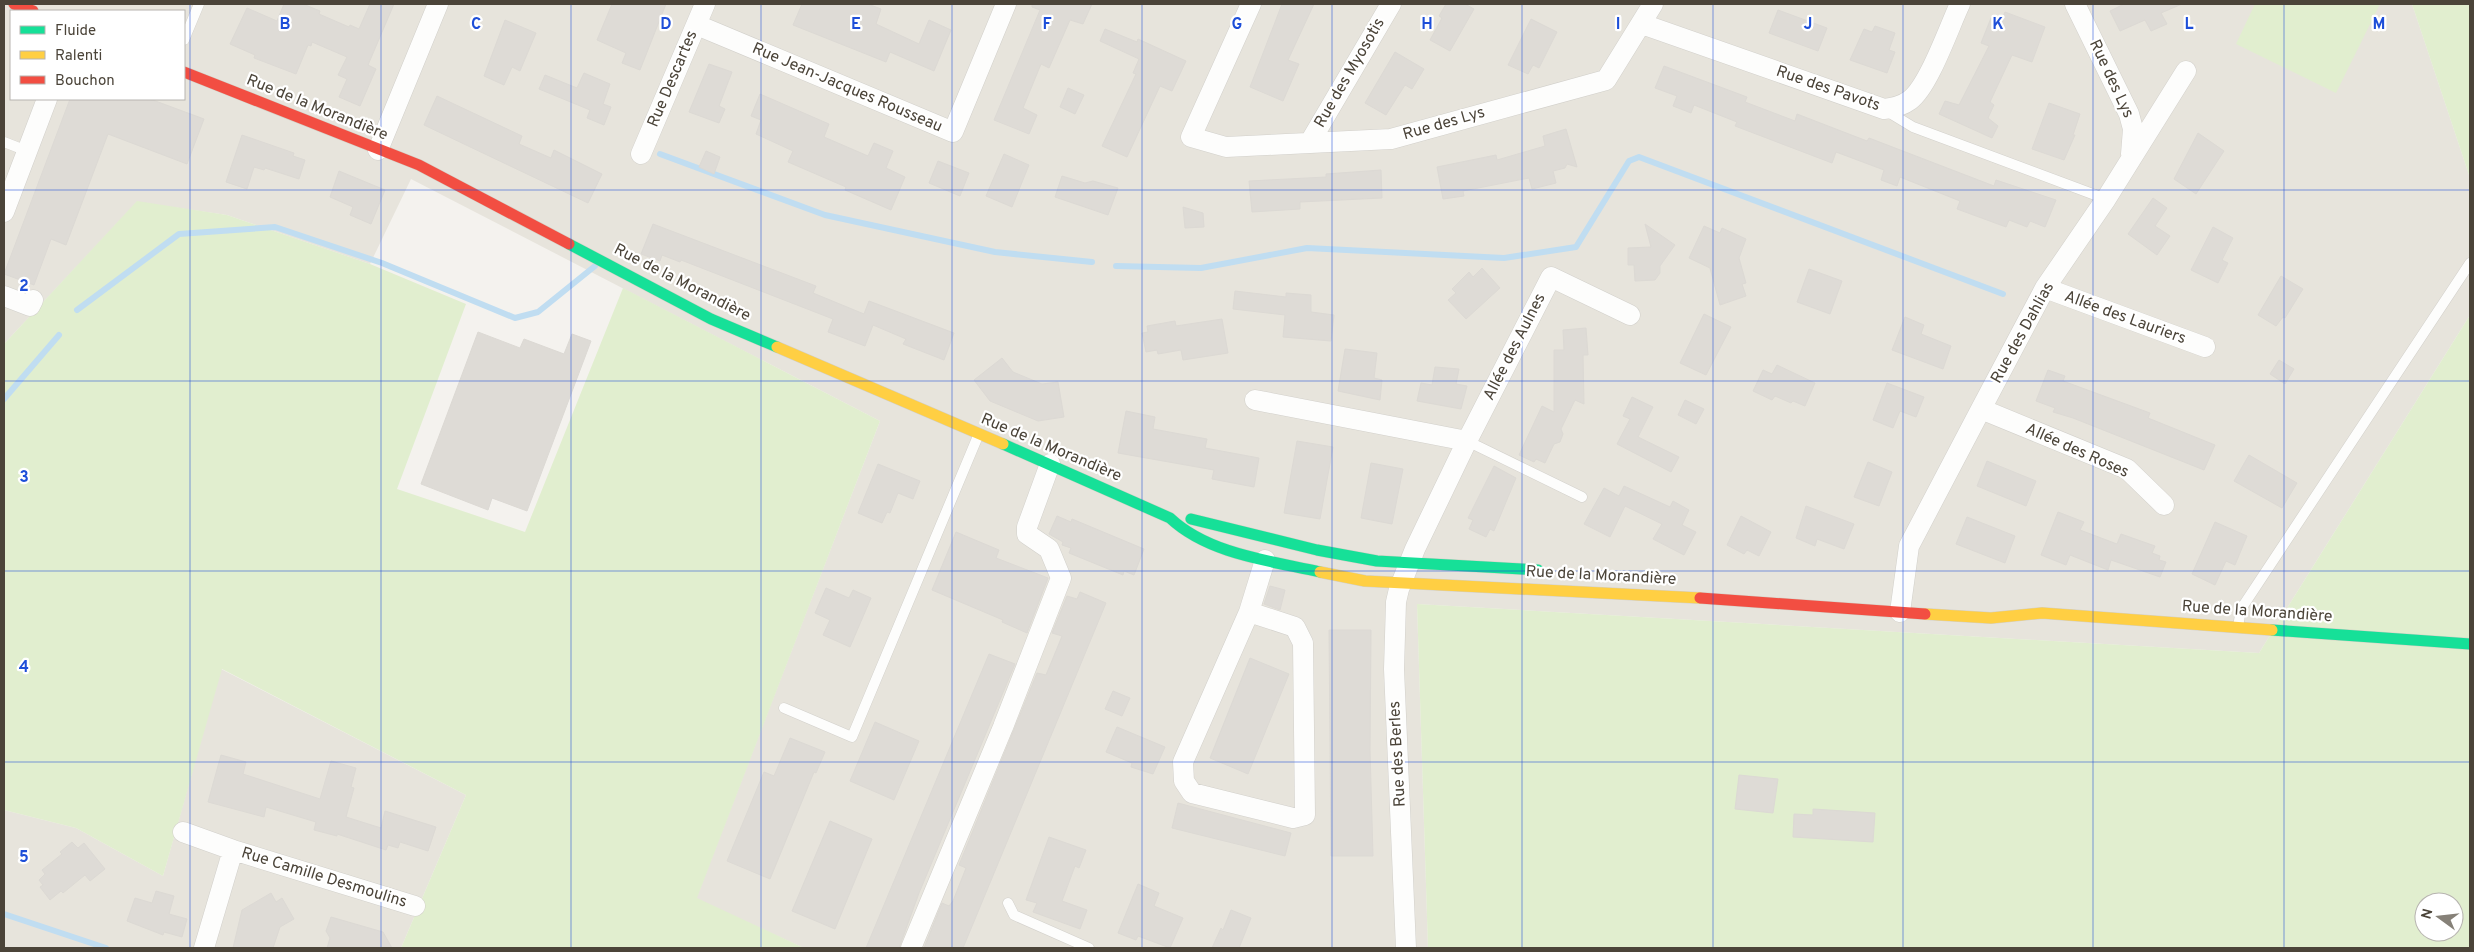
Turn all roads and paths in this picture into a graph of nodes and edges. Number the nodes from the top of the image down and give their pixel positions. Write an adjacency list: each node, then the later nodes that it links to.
1 (14, 4): 11 (street)
2 (199, 4): 14 (lane)
3 (438, 4): 21 (street)
4 (705, 4): 13 (street, Rue Descartes)
5 (1006, 4): 13 (street, Rue Jean-Jacques Rousseau)
6 (1251, 4): 20 (street, Rue des Lys)
7 (1391, 4): 20 (street, Rue des Myosotis)
8 (1653, 4): 12 (street, Rue des Lys)
9 (1960, 4): 18 (street, Rue des Pavots)
10 (2075, 4): 24 (street, Rue des Lys)
11 (30, 10)
12 (1642, 24): 18 (street, Rue des Pavots); 20 (street, Rue des Lys)
13 (697, 25): 23 (street, Rue Descartes)
14 (185, 38)
15 (2186, 71): 24 (street, Rue des Dahlias)
16 (185, 72): 21 (street, Rue de la Morandière)
17 (47, 100): 22 (street)
18 (1884, 109): 25 (lane)
19 (4, 142): 22 (lane)
20 (1310, 142)
21 (378, 150): 35 (street, Rue de la Morandière)
22 (27, 151): 26 (street)
23 (641, 154)
24 (2130, 158): 25 (street, Rue des Dahlias)
25 (2106, 199): 28 (street, Rue des Dahlias)
26 (4, 212)
27 (2470, 263): 49 (lane)
28 (2045, 288): 32 (street, Allée des Lauriers); 34 (street, Rue des Dahlias)
29 (4, 296): 30 (street)
30 (34, 300)
31 (1630, 314): 36 (street, Allée des Aulnes)
32 (2205, 347)
33 (1255, 400): 36 (street)
34 (1981, 409): 39 (street, Allée des Roses); 45 (street, Rue des Dahlias)
35 (979, 435): 37 (street, Rue de la Morandière); 51 (lane)
36 (1467, 441): 38 (lane); 42 (street, Allée des Aulnes)
37 (1050, 464): 40 (street, Rue de la Morandière); 57 (street)
38 (1582, 497)
39 (2164, 505)
40 (1170, 518): 41 (street, Rue de la Morandière); 42 (street, Rue de la Morandière)
41 (1265, 560): 44 (street, Rue de la Morandière); 47 (street)
42 (1410, 563): 43 (street, Rue de la Morandière); 44 (street, Rue des Berles)
43 (1553, 571)
44 (1401, 582): 45 (street, Rue de la Morandière); 59 (street, Rue des Berles)
45 (1901, 599): 48 (street, Rue de la Morandière)
46 (2012, 604): 48 (street, Rue de la Morandière)
47 (1249, 612): 47 (street)
48 (2042, 613): 49 (street, Rue de la Morandière)
49 (2238, 628): 50 (street, Rue de la Morandière)
50 (2470, 644)
51 (784, 708)
52 (183, 832): 53 (street, Rue Camille Desmoulins)
53 (233, 850): 55 (street, Rue Camille Desmoulins); 56 (street, Rue Camille Desmoulins)
54 (1008, 903): 58 (lane)
55 (415, 906)
56 (204, 948)
57 (911, 948)
58 (1089, 948)
59 (1406, 948)

